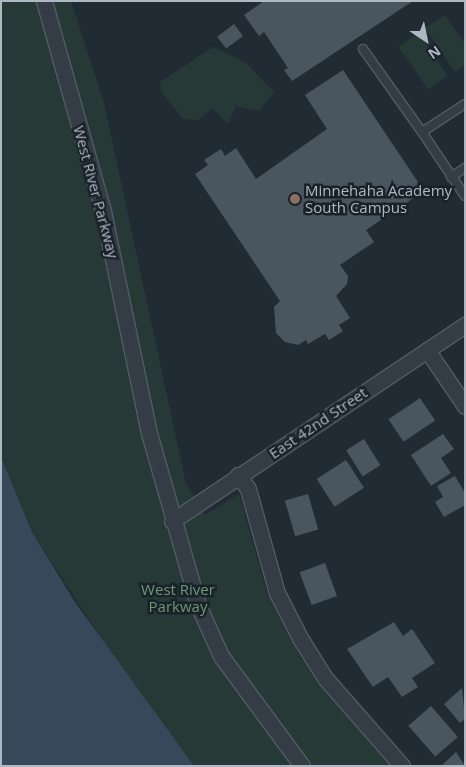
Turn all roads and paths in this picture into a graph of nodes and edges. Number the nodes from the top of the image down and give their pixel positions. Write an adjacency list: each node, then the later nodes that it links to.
1 (44, 1): 12 (street, West River Parkway)
2 (363, 49): 4 (lane)
3 (465, 104): 4 (lane)
4 (422, 132): 6 (lane)
5 (465, 168): 6 (lane)
6 (451, 177): 7 (lane)
7 (465, 196)
8 (465, 325): 9 (street, East 42nd Street)
9 (428, 350): 10 (street); 11 (street, East 42nd Street)
10 (465, 406)
11 (238, 475): 12 (street, East 42nd Street); 14 (street)
12 (172, 521): 13 (street, West River Parkway)
13 (302, 766)
14 (402, 766)

